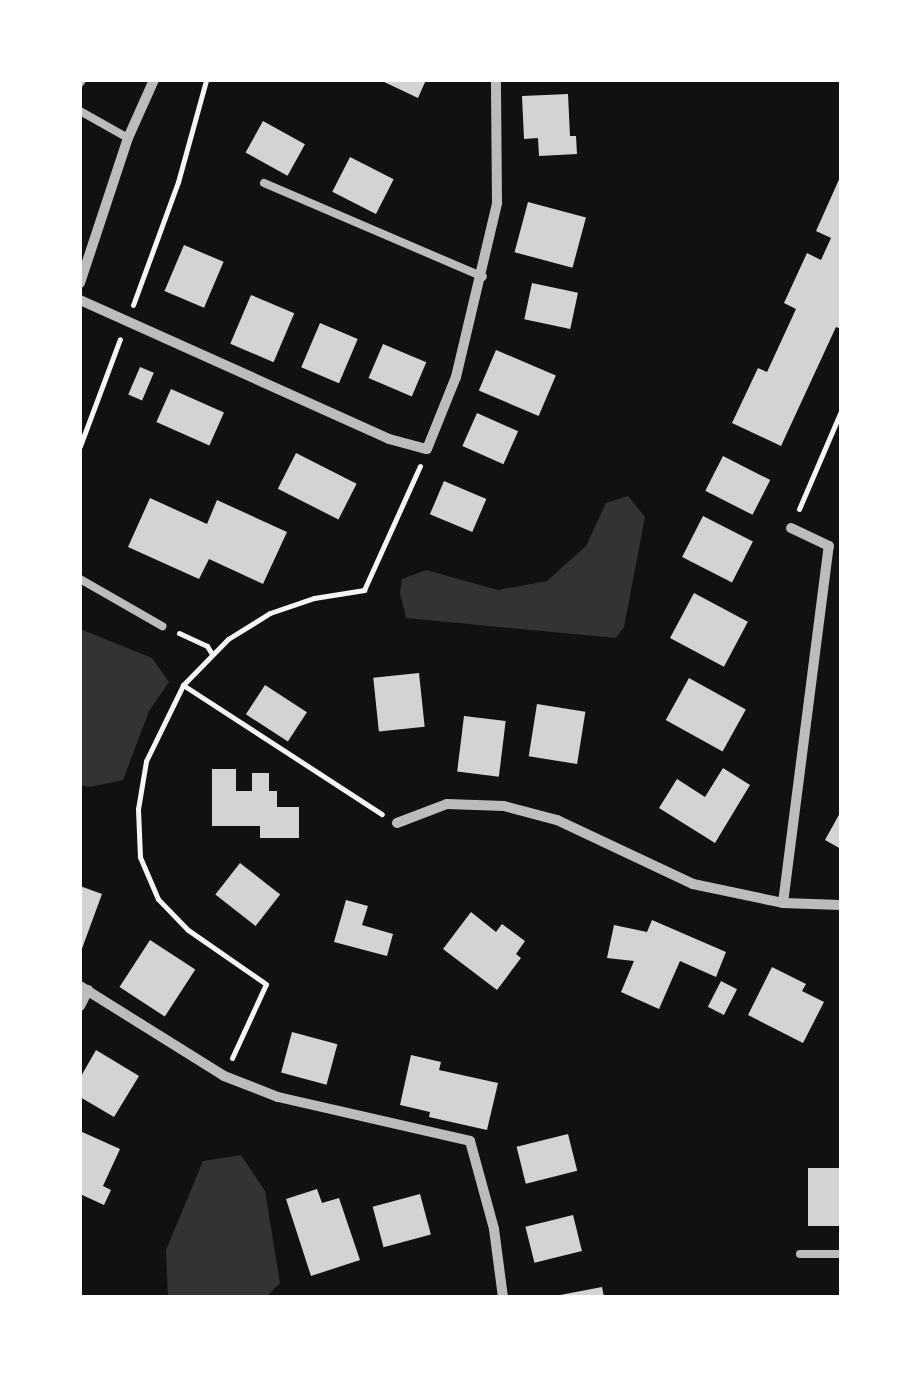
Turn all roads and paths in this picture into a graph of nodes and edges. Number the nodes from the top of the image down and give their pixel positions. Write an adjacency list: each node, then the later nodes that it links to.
1 (154, 80): 5 (street)
2 (206, 80): 10 (path)
3 (496, 80): 7 (street)
4 (80, 111): 5 (lane)
5 (128, 138): 8 (street)
6 (264, 183): 7 (lane)
7 (483, 277): 13 (street)
8 (80, 283)
9 (80, 300): 10 (street)
10 (127, 320): 12 (path); 13 (street)
11 (841, 411): 14 (path)
12 (80, 446)
13 (427, 449): 17 (path)
14 (791, 528): 20 (street)
15 (80, 579): 16 (lane)
16 (162, 626): 17 (path)
17 (212, 654): 18 (path)
18 (183, 686): 19 (path); 24 (path)
19 (397, 823): 20 (street)
20 (783, 903): 21 (street)
21 (841, 905)
22 (84, 988): 23 (street); 24 (street)
23 (80, 1006)
24 (224, 1076): 27 (street)
25 (800, 1254): 26 (lane)
26 (841, 1254)
27 (503, 1297)

